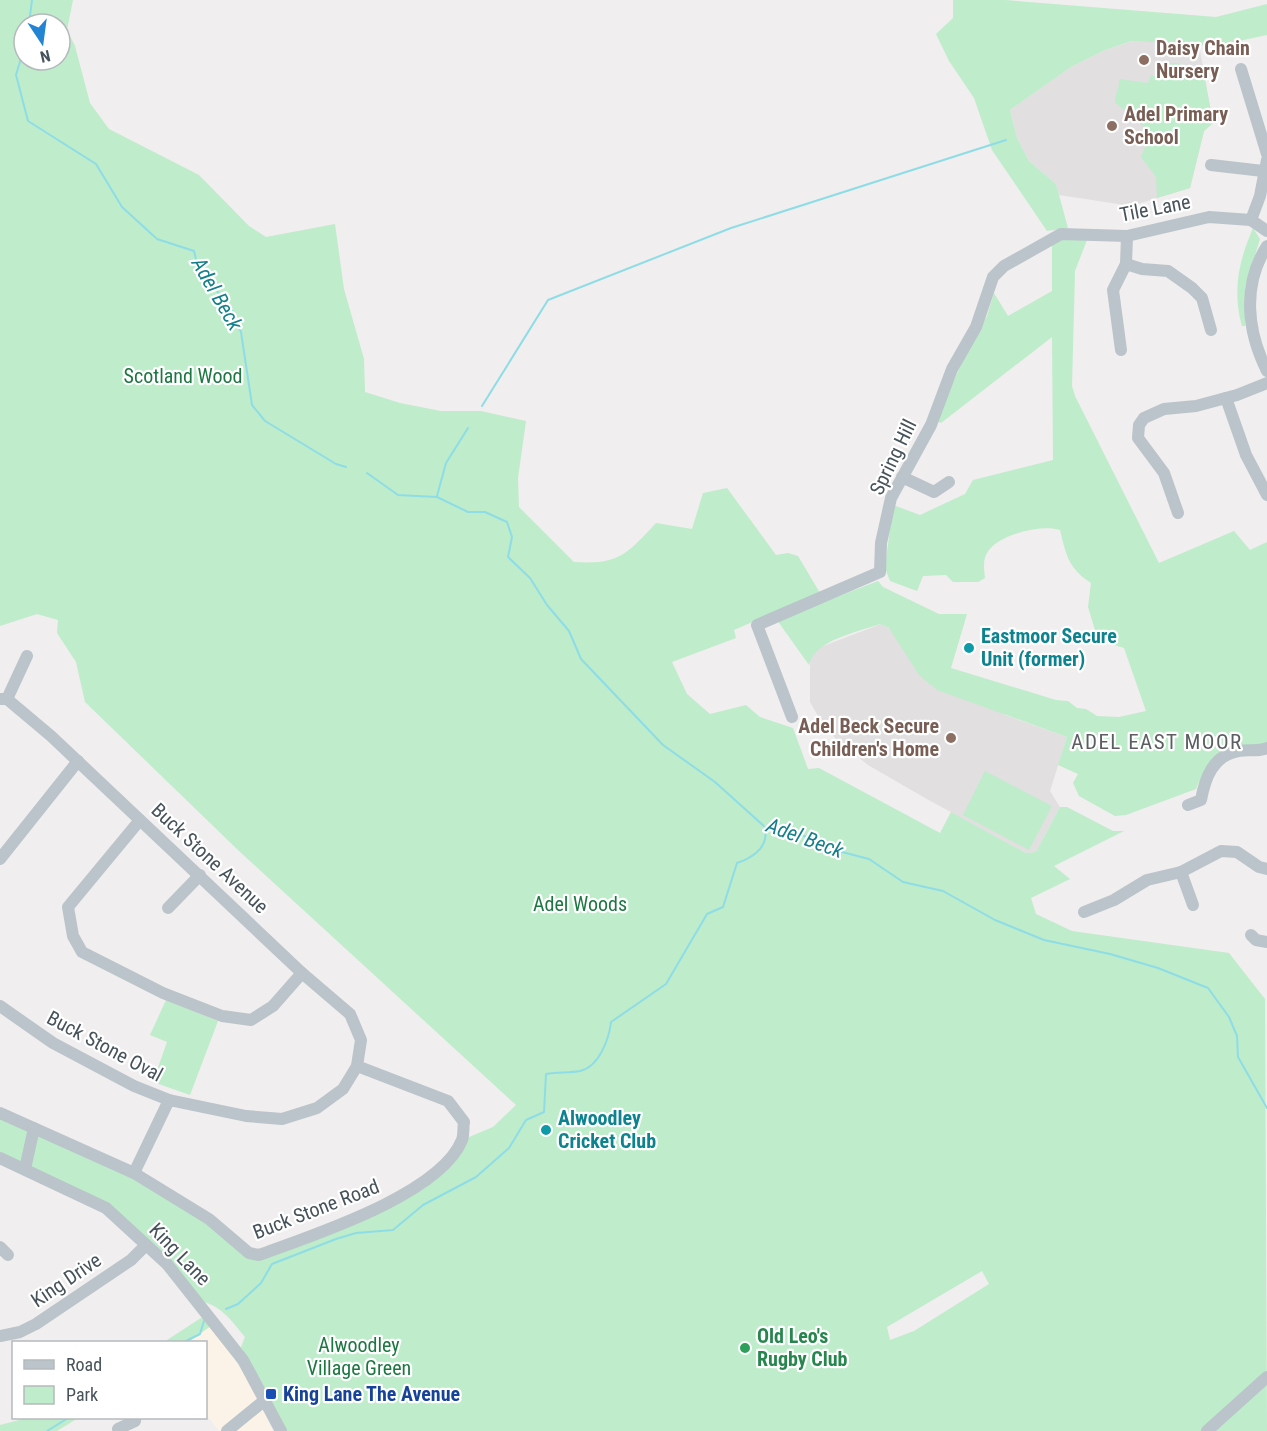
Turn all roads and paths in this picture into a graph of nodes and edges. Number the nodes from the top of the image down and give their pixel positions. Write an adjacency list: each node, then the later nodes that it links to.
1 (1241, 69): 2 (street)
2 (1267, 152)
3 (1210, 165): 4 (street)
4 (1265, 166): 5 (street)
5 (1251, 220): 6 (street); 7 (street, Tile Lane)
6 (1267, 231)
7 (1127, 236): 8 (street, Tile Lane); 10 (street)
8 (1047, 240): 16 (street, Spring Hill)
9 (1267, 246): 13 (street)
10 (1126, 264): 11 (street); 12 (street)
11 (1210, 330)
12 (1121, 350)
13 (1267, 371)
14 (1267, 383): 15 (street)
15 (1226, 398): 18 (street); 19 (street)
16 (902, 477): 17 (street); 22 (street, Spring Hill)
17 (949, 482)
18 (1267, 495)
19 (1178, 513)
20 (27, 656): 21 (street)
21 (3, 699): 24 (street, Buck Stone Avenue)
22 (792, 717)
23 (1267, 748): 25 (street)
24 (78, 761): 26 (street, Buck Stone Avenue); 27 (street)
25 (1188, 805)
26 (140, 820): 30 (street, Buck Stone Avenue); 36 (street)
27 (0, 859)
28 (1267, 869): 29 (street)
29 (1181, 872): 31 (street); 33 (street)
30 (200, 875): 32 (street); 36 (street, Buck Stone Avenue)
31 (1193, 905)
32 (168, 908)
33 (1084, 912)
34 (1251, 935): 35 (street)
35 (1267, 942)
36 (302, 972): 38 (street, Buck Stone Avenue)
37 (0, 1006): 39 (street, Buck Stone Oval)
38 (357, 1066): 39 (street, Buck Stone Oval); 44 (street, Buck Stone Road)
39 (169, 1100): 44 (street)
40 (0, 1113): 41 (street, Buck Stone Road)
41 (34, 1128): 43 (street); 44 (street, Buck Stone Road)
42 (0, 1158): 43 (street, King Lane)
43 (25, 1169): 45 (street, King Lane)
44 (134, 1173)
45 (147, 1245): 46 (street, King Drive); 48 (street, King Lane)
46 (0, 1336)
47 (1267, 1377): 53 (street)
48 (265, 1400): 51 (street); 52 (street, King Lane)
49 (136, 1423): 50 (street)
50 (118, 1429)
51 (227, 1431)
52 (280, 1431)
53 (1207, 1431)

